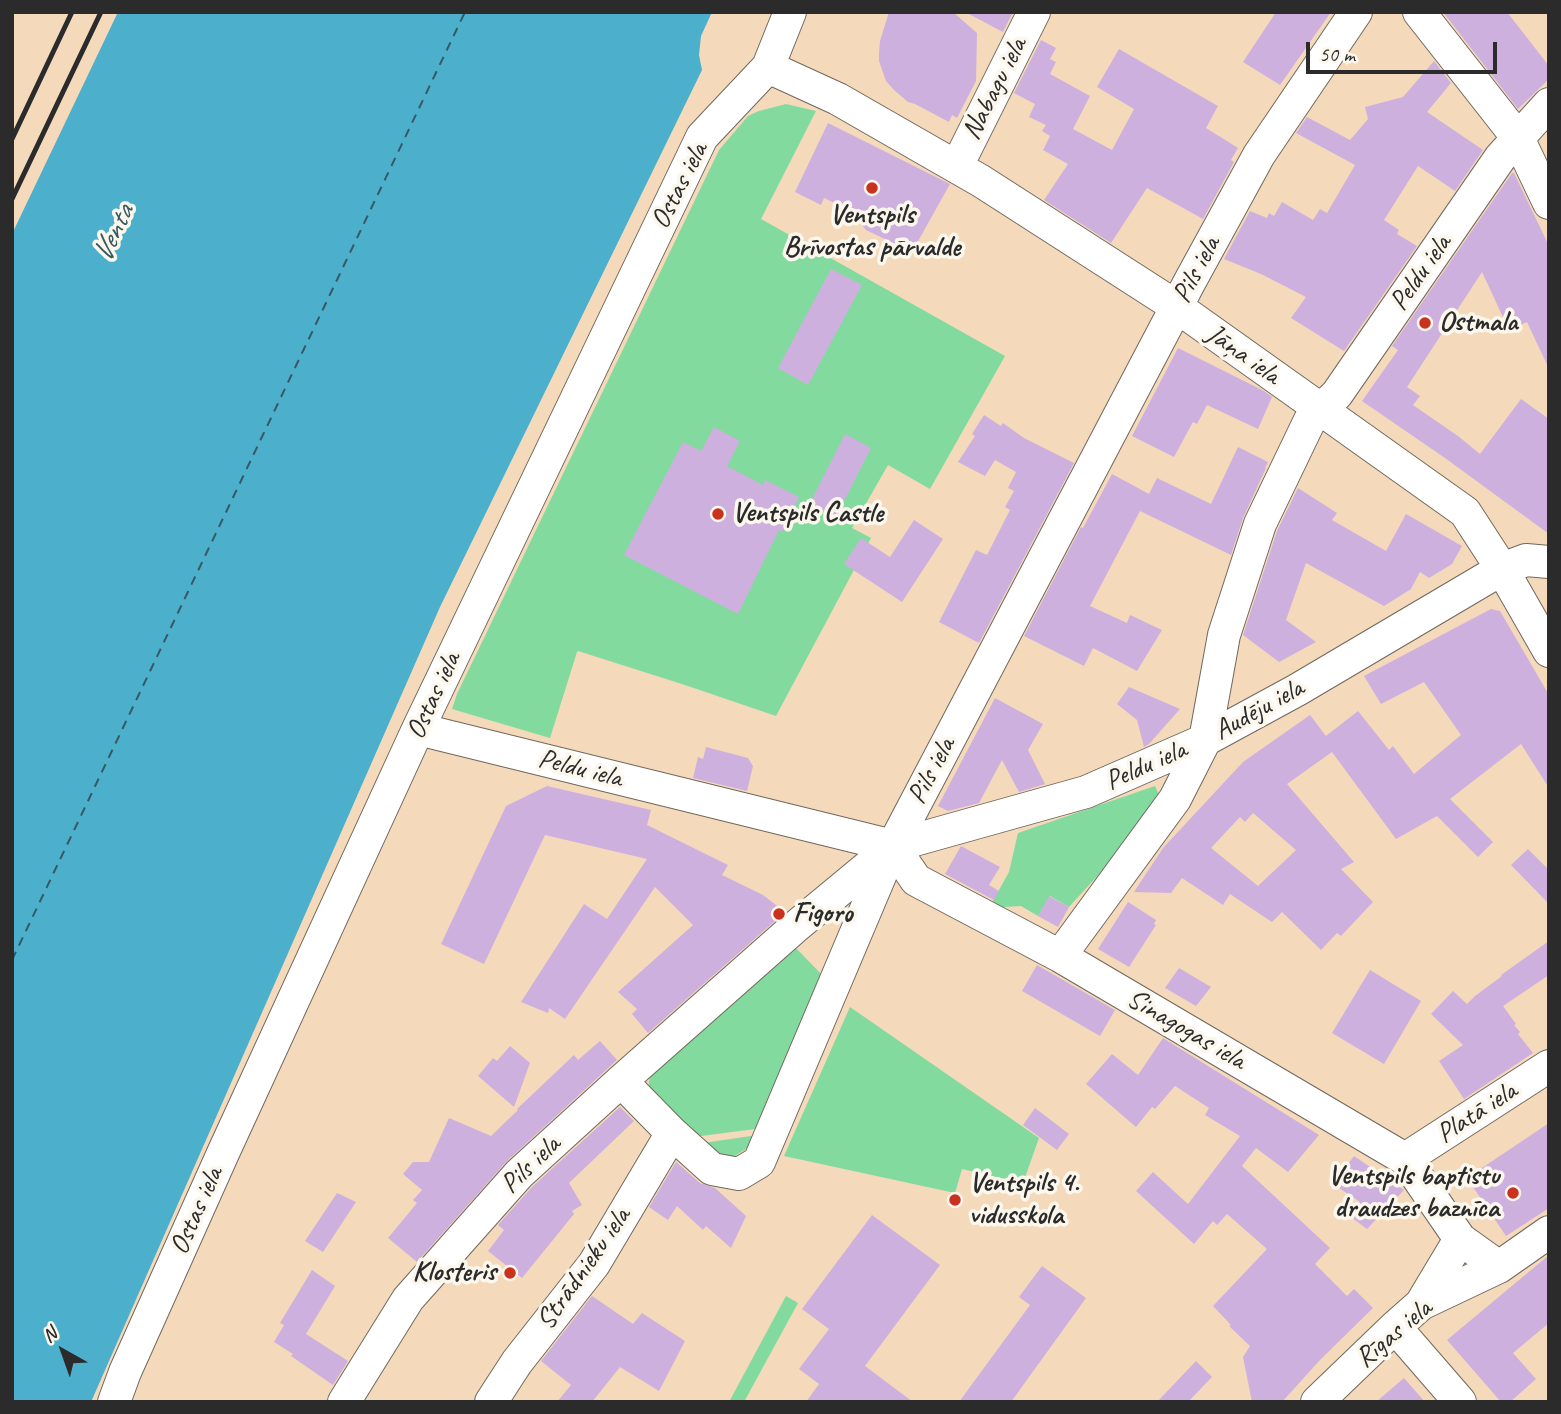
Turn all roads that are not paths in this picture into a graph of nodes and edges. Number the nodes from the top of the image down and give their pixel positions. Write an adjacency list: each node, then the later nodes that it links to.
1 (790, 12): 5 (street, Ostas iela)
2 (1034, 12): 8 (street, Nabagu iela)
3 (1356, 12): 10 (street, Pils iela)
4 (1419, 12): 7 (street)
5 (768, 67): 8 (street, Jāņa iela); 15 (street, Ostas iela)
6 (1549, 104): 7 (street, Peldu iela)
7 (1518, 138): 9 (street); 11 (street, Peldu iela)
8 (957, 166): 10 (street, Jāņa iela)
9 (1549, 204)
10 (1177, 307): 11 (street, Jāņa iela); 17 (street, Pils iela)
11 (1321, 410): 13 (street, Jāņa iela); 16 (street, Peldu iela)
12 (1549, 562): 13 (street)
13 (1502, 569): 14 (street, Jāņa iela); 16 (street, Audēju iela)
14 (1549, 652)
15 (418, 729): 17 (street, Peldu iela); 28 (street, Ostas iela)
16 (1205, 740): 17 (street, Peldu iela); 18 (street, Audēju iela)
17 (892, 846): 18 (street, Sinagogas iela); 20 (street, Pils iela); 21 (street)
18 (1060, 956): 22 (street, Sinagogas iela)
19 (1549, 1066): 22 (street, Platā iela)
20 (621, 1081): 21 (street); 29 (street, Pils iela)
21 (672, 1133): 30 (street, Strādnieku iela)
22 (1405, 1159): 24 (street, Sinagogas iela)
23 (1549, 1232): 25 (street, Rīgas iela)
24 (1460, 1239): 25 (street, Sinagogas iela); 26 (street)
25 (1499, 1267): 26 (street, Rīgas iela)
26 (1421, 1304): 27 (street, Rīgas iela)
27 (1395, 1327): 31 (street, Rīgas iela); 32 (street)
28 (114, 1402)
29 (344, 1402)
30 (491, 1402)
31 (1317, 1402)
32 (1460, 1402)

